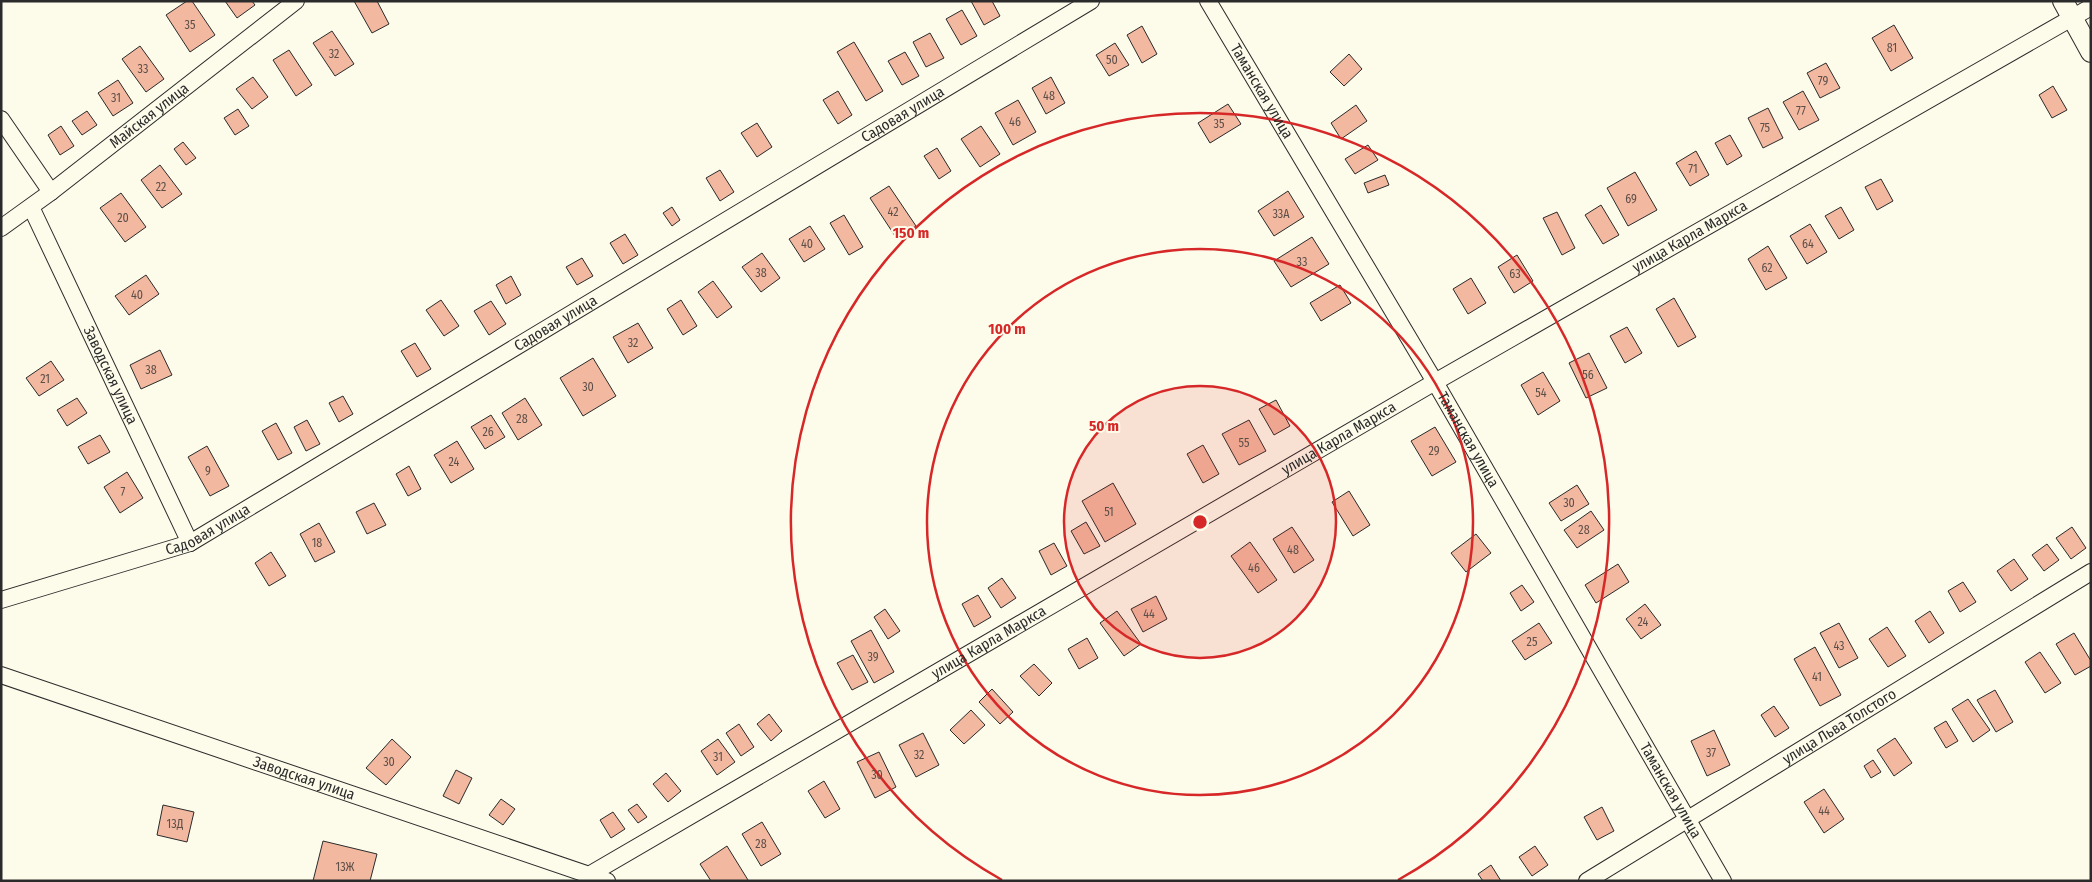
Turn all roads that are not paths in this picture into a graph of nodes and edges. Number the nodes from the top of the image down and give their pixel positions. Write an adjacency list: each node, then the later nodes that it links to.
1 (296, 1): 8 (street, Майская улица)
2 (1091, 1): 12 (street, Садовая улица)
3 (1208, 1): 11 (street, Таманская улица)
4 (2091, 7): 5 (street, улица Карла Маркса)
5 (2067, 10): 6 (street); 11 (street, улица Карла Маркса)
6 (2091, 52)
7 (1, 119): 8 (street)
8 (51, 192): 9 (street, Майская улица)
9 (32, 207): 10 (street, Майская улица); 12 (street, Заводская улица)
10 (1, 228)
11 (1435, 382): 16 (street, Таманская улица); 17 (street, улица Карла Маркса)
12 (190, 543): 14 (street, Садовая улица)
13 (2091, 572): 16 (street, улица Льва Толстого)
14 (1, 600)
15 (1, 675): 17 (street, Заводская улица)
16 (1687, 821): 19 (street, улица Льва Толстого); 20 (street, Таманская улица)
17 (588, 878): 18 (street, Заводская улица)
18 (607, 881)
19 (1587, 881)
20 (1723, 881)

